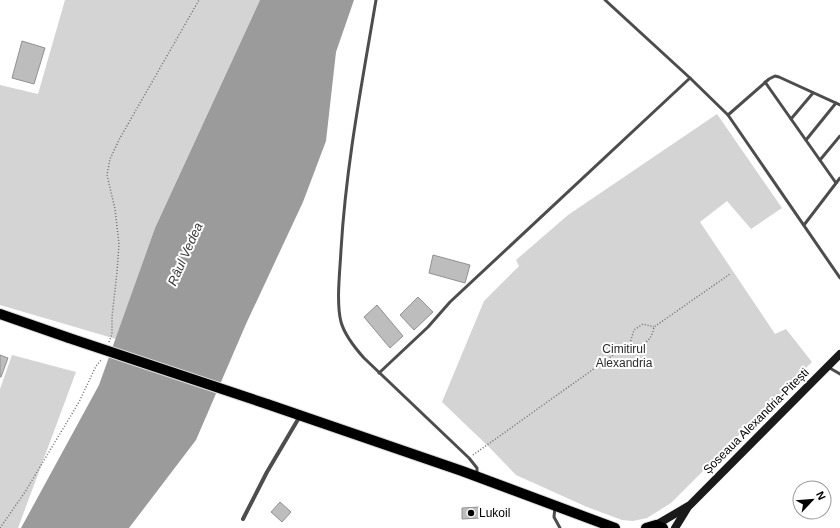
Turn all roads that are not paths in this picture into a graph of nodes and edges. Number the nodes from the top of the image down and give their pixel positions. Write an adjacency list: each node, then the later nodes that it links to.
1 (376, 0): 20 (lane)
2 (605, 0): 3 (lane)
3 (690, 78): 8 (lane); 20 (lane)
4 (765, 82): 5 (lane); 8 (lane); 9 (lane)
5 (813, 93): 6 (lane); 9 (lane)
6 (836, 103): 7 (lane); 11 (lane)
7 (840, 105)
8 (728, 115): 15 (lane)
9 (791, 119): 11 (lane)
10 (840, 136): 12 (lane)
11 (806, 140): 12 (lane)
12 (820, 160): 14 (lane)
13 (840, 178): 14 (lane)
14 (836, 183): 15 (lane)
15 (804, 225): 16 (lane)
16 (840, 278)
17 (0, 314): 22 (main road, bridge)
18 (840, 354): 19 (main road, Șoseaua Alexandria-Pitești)
19 (827, 367): 21 (lane); 24 (main road, Șoseaua Alexandria-Pitești)
20 (379, 372): 23 (lane)
21 (840, 374)
22 (300, 416): 23 (main road); 26 (street)
23 (476, 477): 25 (main road)
24 (690, 505): 28 (main road, Șoseaua Alexandria-Pitești); 31 (main road, Șoseaua Alexandria-Pitești)
25 (555, 506): 27 (main road); 29 (lane)
26 (243, 518)
27 (613, 527): 30 (main road)
28 (655, 527)
29 (560, 528)
30 (623, 528)
31 (676, 528)

